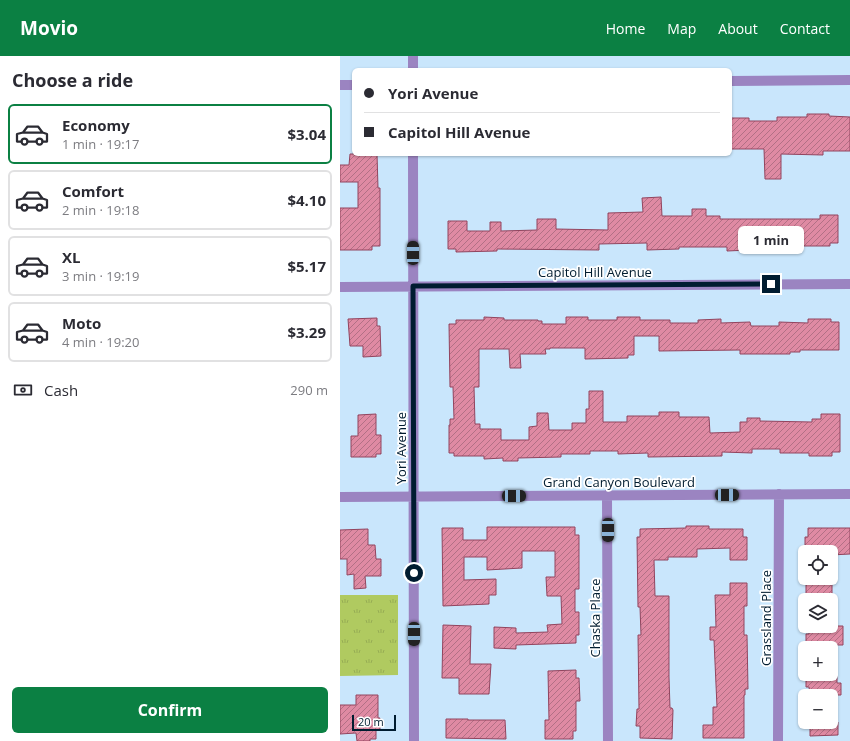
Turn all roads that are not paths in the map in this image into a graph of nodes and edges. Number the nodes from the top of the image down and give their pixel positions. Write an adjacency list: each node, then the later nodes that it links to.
1 (413, 56): 2 (street)
2 (413, 68)
3 (850, 80): 4 (street)
4 (732, 82)
5 (340, 85): 6 (street)
6 (352, 85)
7 (413, 156): 9 (street, Yori Avenue)
8 (850, 284): 9 (street, Capitol Hill Avenue)
9 (413, 286): 10 (street, Capitol Hill Avenue); 14 (street, Yori Avenue)
10 (340, 287)
11 (779, 494): 12 (street, Grand Canyon Boulevard); 13 (street, Grand Canyon Boulevard); 18 (street, Grassland Place)
12 (850, 494)
13 (608, 495): 14 (street, Grand Canyon Boulevard); 17 (street, Chaska Place)
14 (414, 496): 15 (street, Grand Canyon Boulevard); 16 (street, Yori Avenue)
15 (340, 497)
16 (414, 741)
17 (608, 741)
18 (778, 741)

